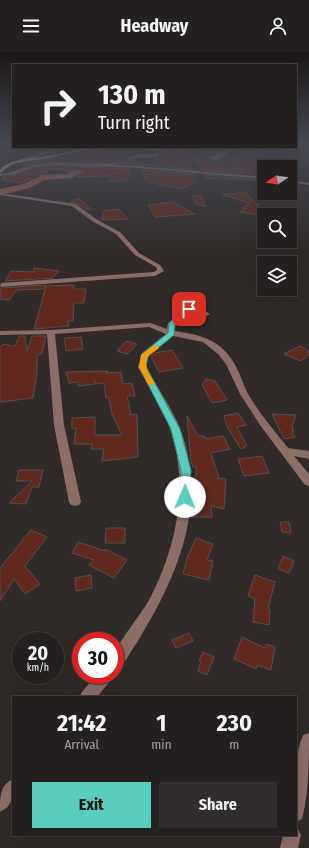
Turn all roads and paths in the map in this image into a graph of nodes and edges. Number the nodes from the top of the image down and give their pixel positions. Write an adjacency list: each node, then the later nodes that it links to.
1 (297, 183): 2 (street)
2 (309, 184)
3 (0, 194): 4 (street)
4 (1, 285)
5 (206, 314): 8 (street)
6 (51, 332): 7 (street); 8 (street); 12 (street)
7 (0, 333)
8 (171, 333): 9 (street); 13 (street)
9 (286, 451): 10 (street); 11 (street)
10 (309, 455)
11 (309, 482)
12 (75, 502)
13 (124, 650)
14 (98, 684): 15 (street)
15 (88, 696)
16 (309, 741): 19 (street)
17 (12, 788): 18 (street)
18 (0, 803)
19 (297, 807)
20 (292, 836): 21 (street)
21 (289, 848)

